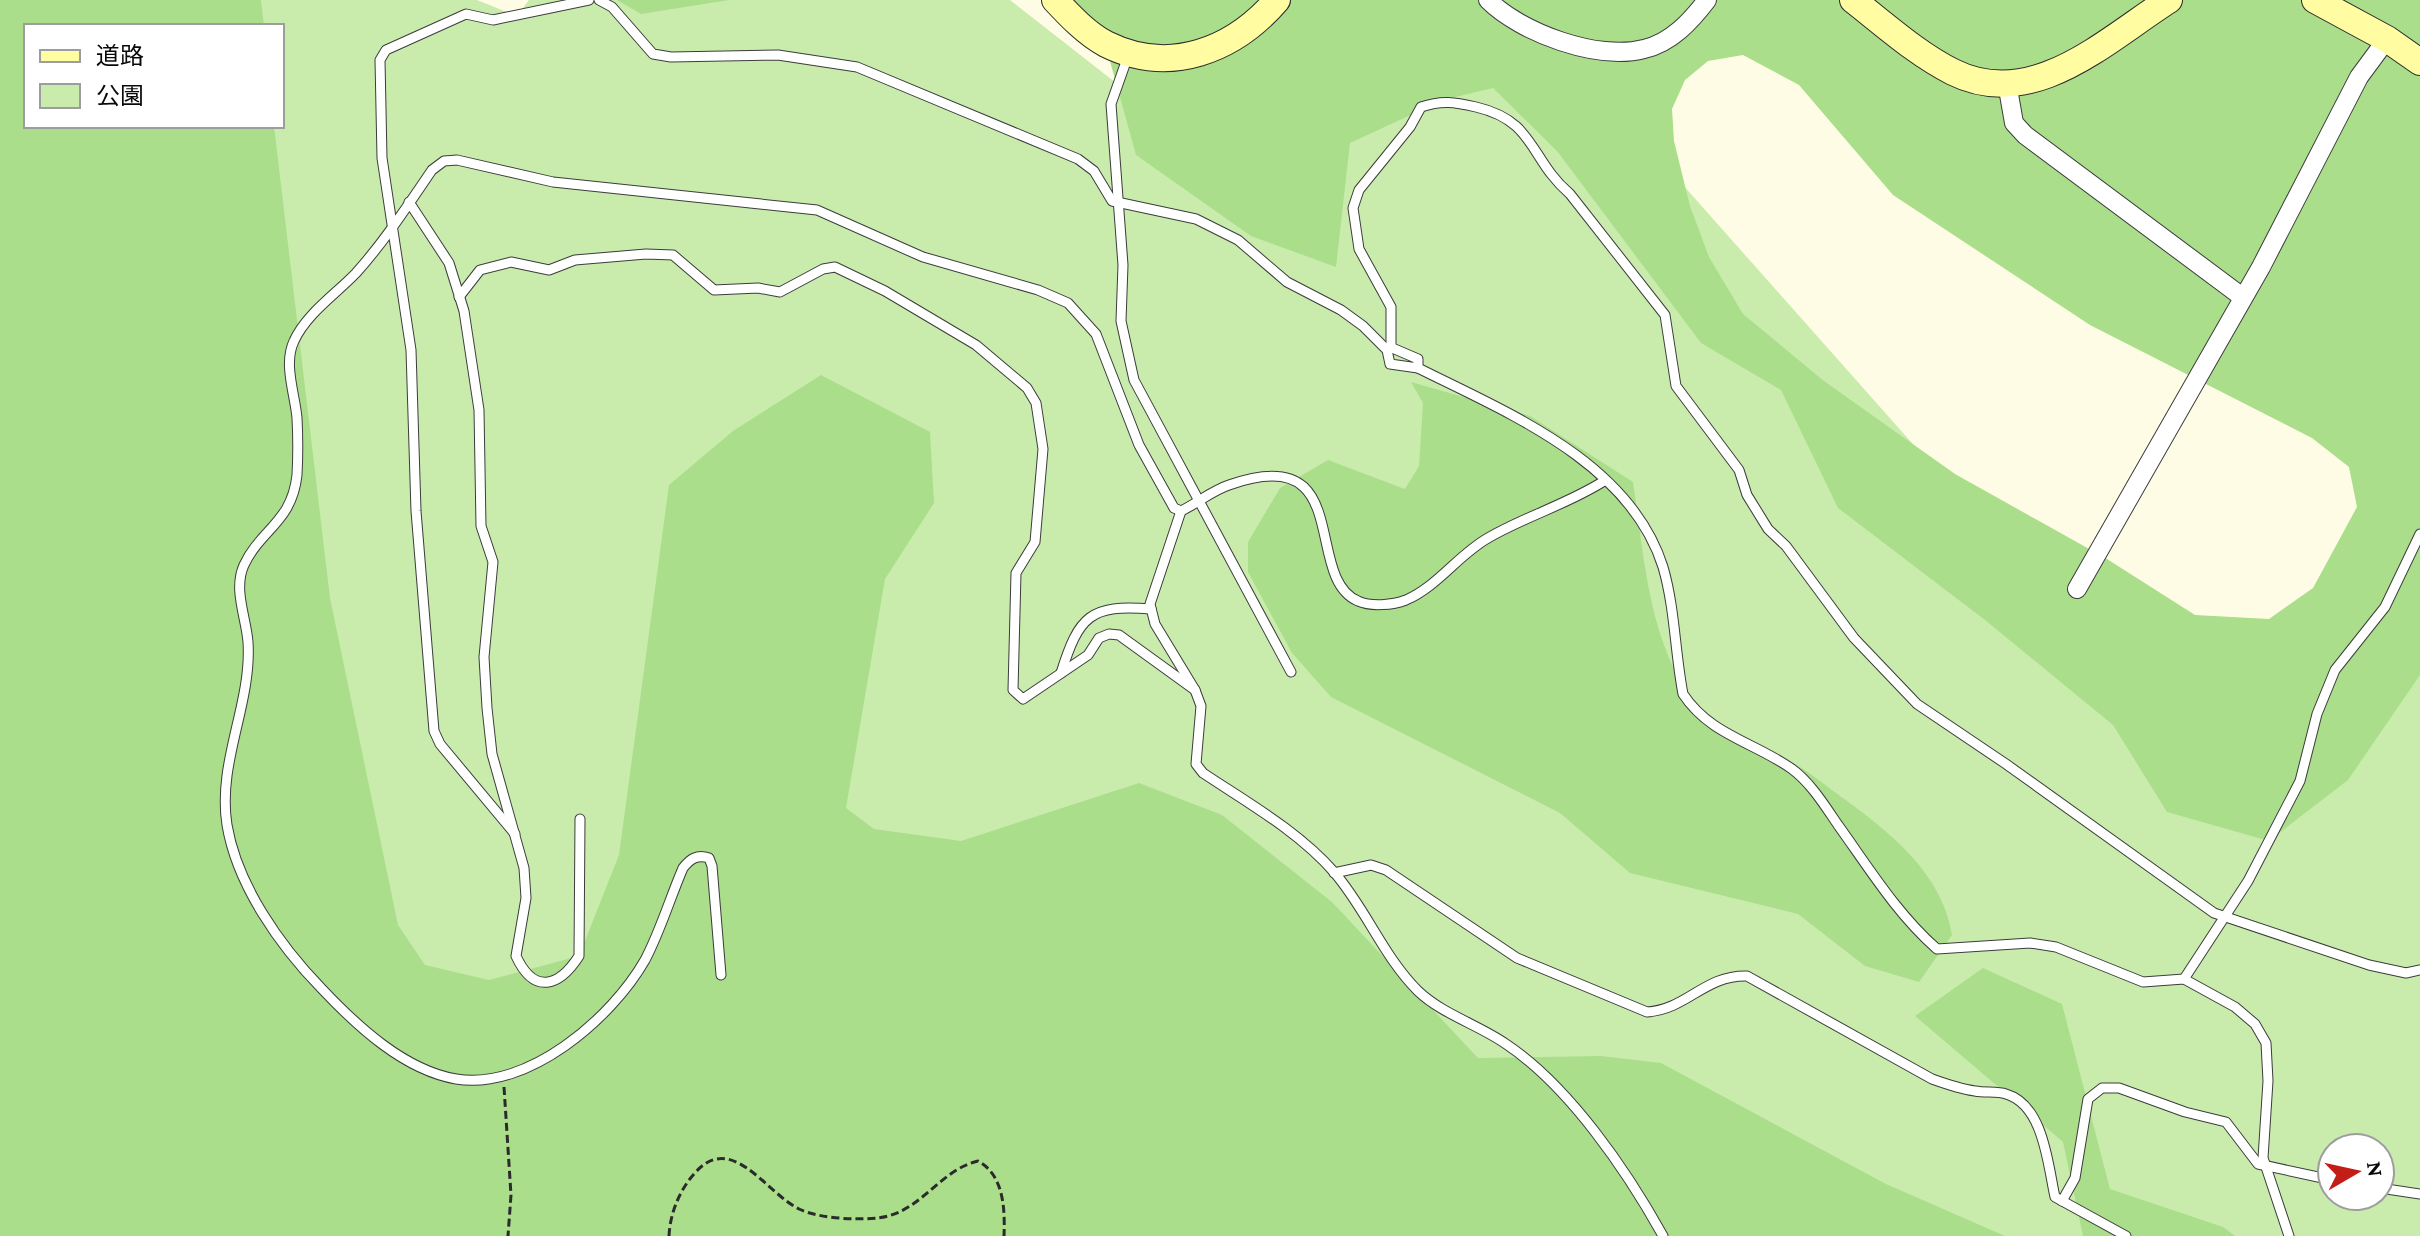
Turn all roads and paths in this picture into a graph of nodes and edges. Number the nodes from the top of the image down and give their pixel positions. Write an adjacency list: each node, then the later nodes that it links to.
1 (589, 0): 16 (lane)
2 (599, 0): 15 (lane)
3 (1055, 0): 11 (street)
4 (1277, 0): 11 (street)
5 (1488, 0): 6 (street)
6 (1707, 0)
7 (1853, 0): 13 (street)
8 (2169, 0): 13 (street)
9 (2315, 0): 10 (street)
10 (2387, 39): 12 (street); 17 (street)
11 (1129, 52): 15 (lane)
12 (2420, 62)
13 (2007, 83): 17 (street)
14 (409, 202): 16 (lane); 18 (lane); 23 (lane)
15 (1118, 203): 19 (lane); 22 (lane)
16 (394, 225): 31 (lane); 37 (lane)
17 (2241, 296): 25 (street)
18 (459, 297): 28 (lane); 31 (lane)
19 (1389, 348): 20 (lane); 20 (lane); 33 (lane)
20 (1418, 368): 21 (lane)
21 (1604, 481): 22 (lane); 36 (lane)
22 (1199, 501): 23 (lane); 27 (lane)
23 (1181, 511): 26 (lane)
24 (2420, 534): 33 (lane)
25 (2077, 589)
26 (1151, 609): 28 (lane); 29 (lane)
27 (1291, 672)
28 (1061, 673): 29 (lane)
29 (1195, 690): 32 (lane)
30 (580, 819): 31 (lane)
31 (515, 834)
32 (1334, 873): 42 (lane); 46 (lane)
33 (2224, 917): 34 (lane); 36 (lane)
34 (2420, 970)
35 (721, 975): 37 (lane)
36 (2184, 979): 38 (lane)
37 (503, 1075): 43 (path)
38 (2265, 1166): 39 (lane); 42 (lane); 48 (lane)
39 (2316, 1177)
40 (2396, 1190): 41 (lane)
41 (2420, 1194)
42 (2062, 1201): 47 (lane)
43 (508, 1236)
44 (669, 1236): 45 (path)
45 (1004, 1236)
46 (1663, 1236)
47 (2126, 1236)
48 (2289, 1236)

